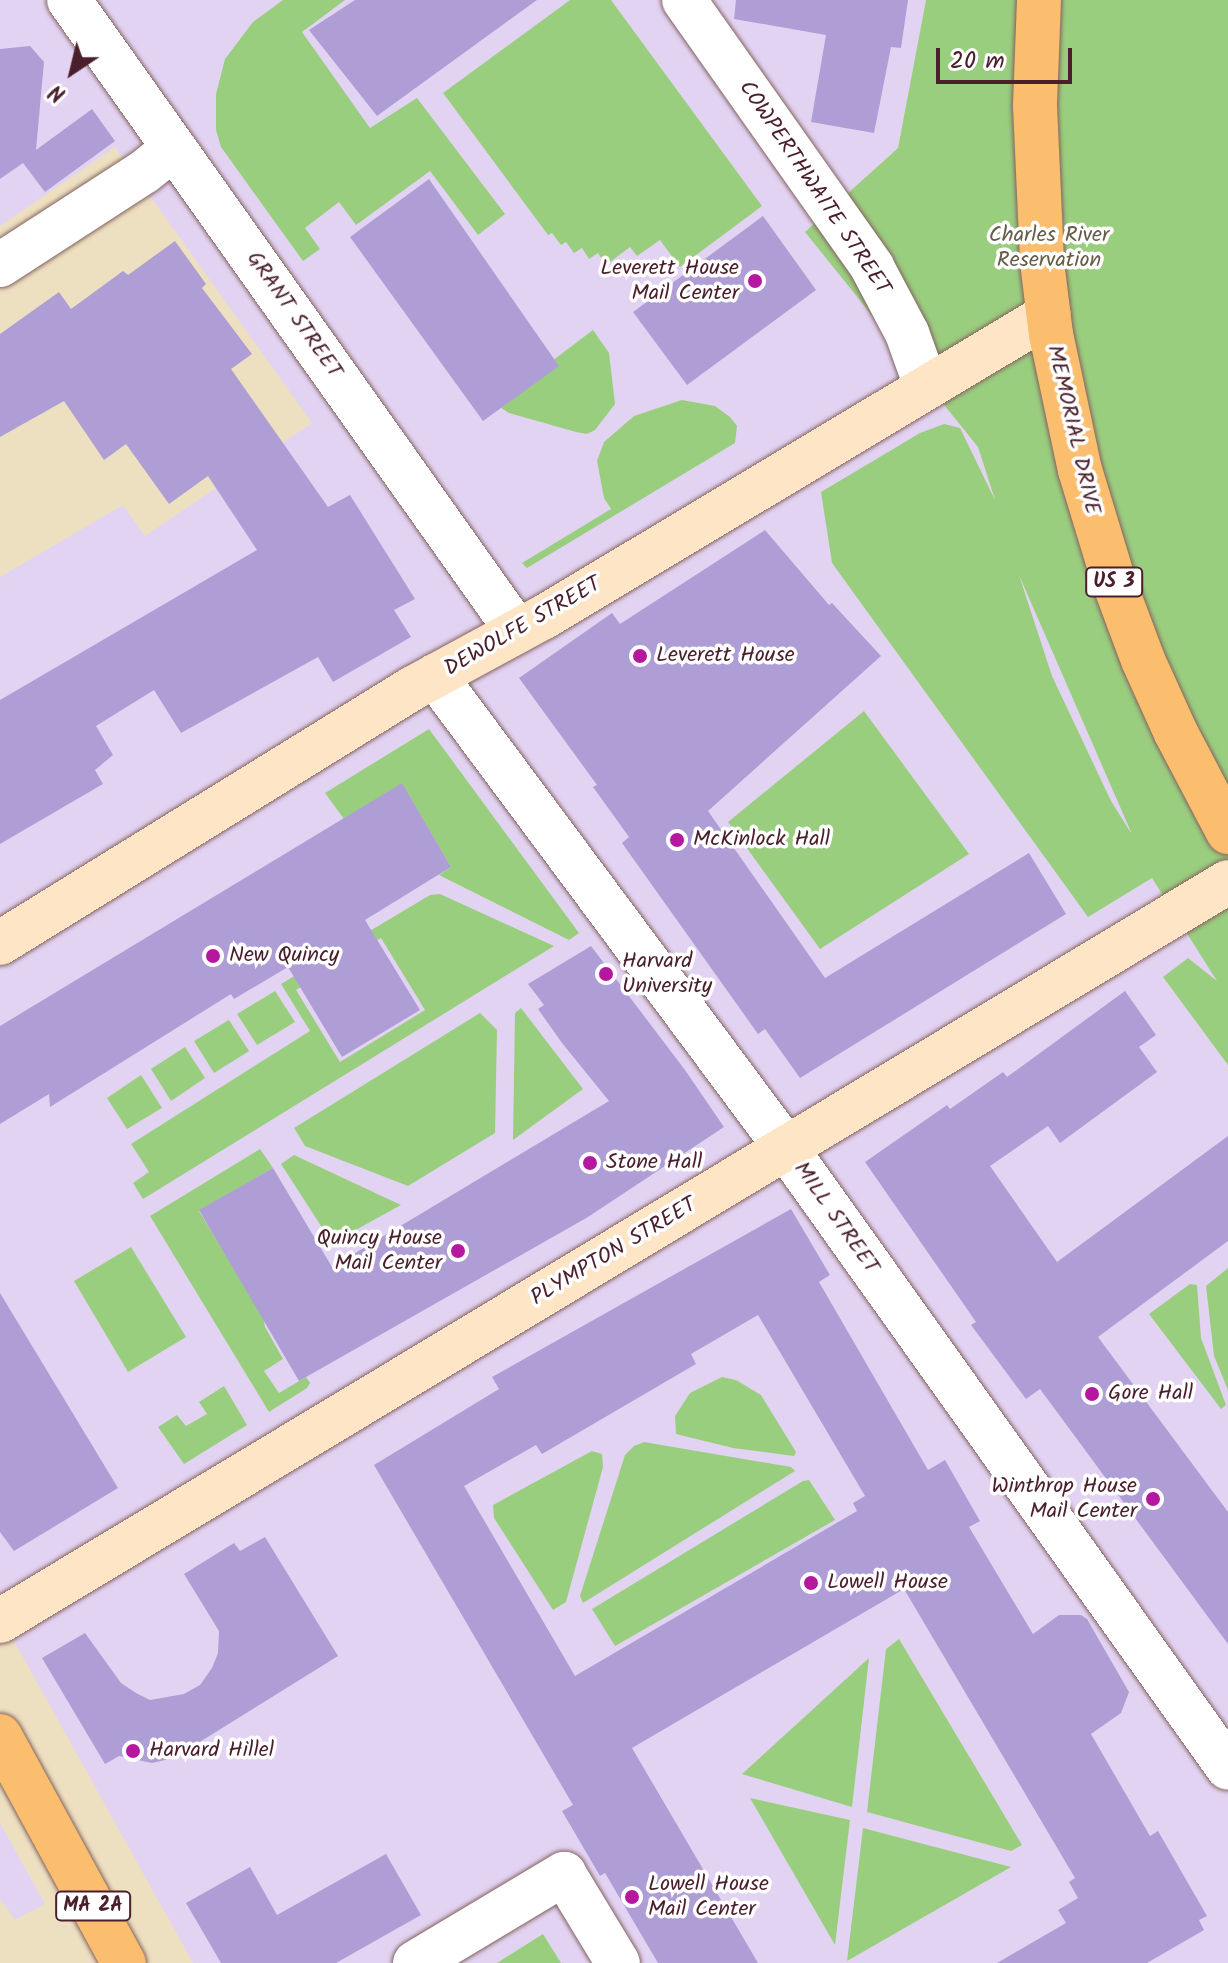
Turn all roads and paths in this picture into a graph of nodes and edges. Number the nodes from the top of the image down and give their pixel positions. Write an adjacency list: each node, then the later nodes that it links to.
1 (69, 0): 4 (street, GRANT STREET)
2 (684, 0): 7 (street, COWPERTHWAITE STREET)
3 (1039, 0): 6 (main road, MEMORIAL DRIVE / US 3)
4 (174, 148): 5 (street); 8 (street, GRANT STREET)
5 (0, 265)
6 (1048, 315): 7 (street, DEWOLFE STREET); 10 (main road, MEMORIAL DRIVE / US 3)
7 (926, 386): 8 (street, DEWOLFE STREET)
8 (517, 631): 9 (street, DEWOLFE STREET)
9 (435, 676): 12 (street, DEWOLFE STREET); 13 (street, MILL STREET)
10 (1228, 832)
11 (1228, 882): 13 (street, PLYMPTON STREET)
12 (0, 943)
13 (786, 1148): 14 (street, PLYMPTON STREET); 16 (street, MILL STREET)
14 (0, 1621)
15 (0, 1736): 17 (main road, MA 2A)
16 (1228, 1768)
17 (123, 1962)
18 (415, 1963): 19 (street)
19 (618, 1963)

